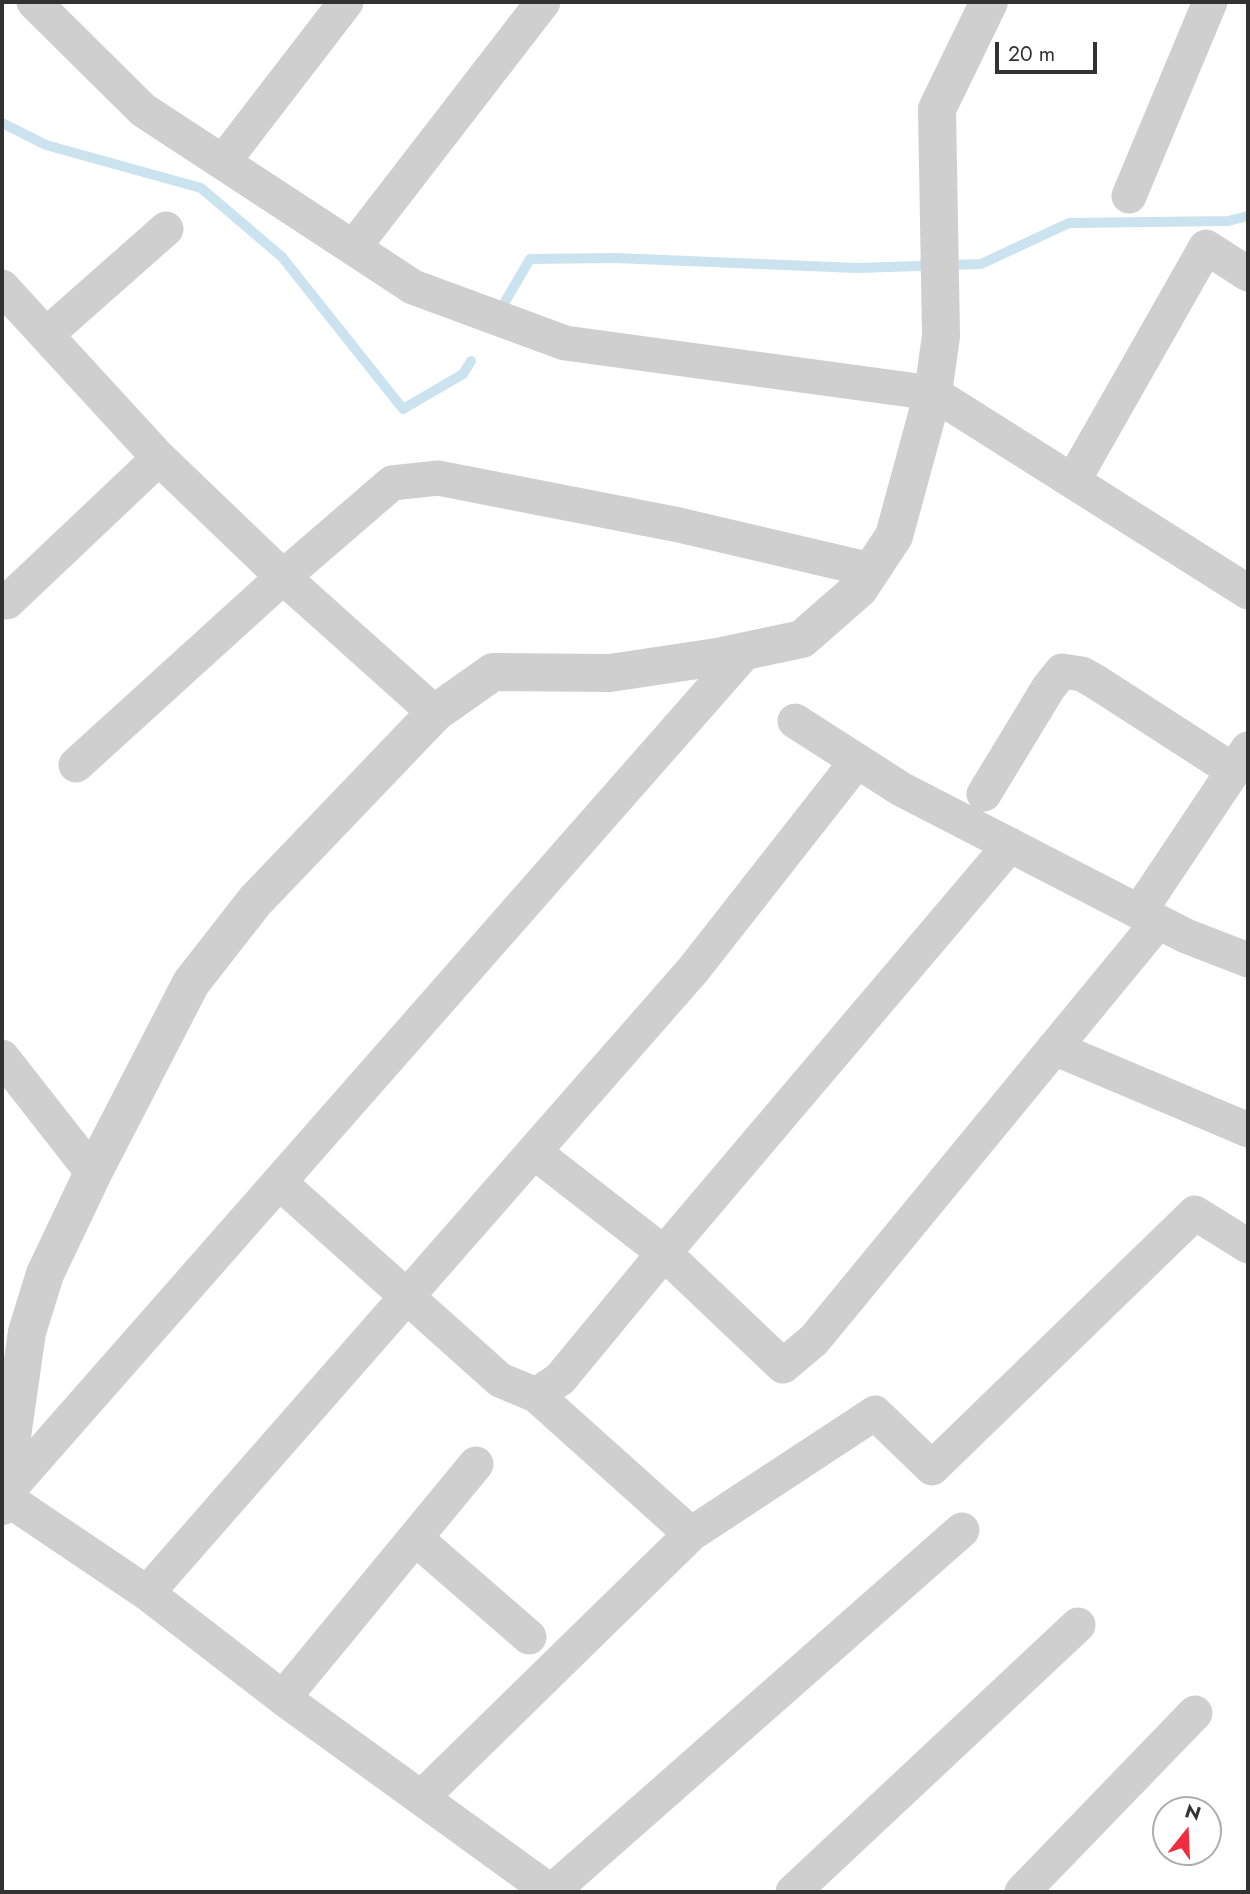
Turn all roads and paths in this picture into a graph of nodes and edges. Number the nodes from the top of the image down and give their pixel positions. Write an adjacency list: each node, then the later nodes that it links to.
1 (34, 2): 6 (street)
2 (346, 2): 6 (street)
3 (543, 2): 9 (street)
4 (989, 2): 13 (street)
5 (1210, 2): 7 (street)
6 (223, 162): 9 (street)
7 (1129, 196)
8 (166, 229): 12 (street)
9 (353, 248): 13 (street)
10 (1248, 274): 15 (street)
11 (2, 287): 12 (street)
12 (47, 335): 14 (street)
13 (933, 393): 15 (street); 16 (street)
14 (159, 458): 17 (street); 19 (street)
15 (1073, 481): 18 (street)
16 (871, 570): 17 (street); 20 (street)
17 (283, 577): 21 (street); 25 (street)
18 (1248, 592)
19 (7, 602)
20 (746, 651): 21 (street); 35 (street)
21 (435, 713): 34 (street)
22 (795, 721): 24 (street)
23 (1241, 760): 26 (street); 28 (street)
24 (857, 761): 27 (street); 33 (street)
25 (76, 765)
26 (984, 794)
27 (1010, 845): 28 (street); 37 (street)
28 (1148, 917): 29 (street); 30 (street)
29 (1248, 960)
30 (1054, 1048): 32 (street); 37 (street)
31 (8, 1076): 34 (street)
32 (1248, 1130)
33 (534, 1152): 37 (street); 38 (street)
34 (93, 1173): 41 (street)
35 (279, 1182): 38 (street); 41 (street)
36 (1248, 1246): 43 (street)
37 (664, 1253): 39 (street)
38 (407, 1296): 39 (street); 45 (street)
39 (536, 1395): 43 (street)
40 (476, 1464): 44 (street)
41 (2, 1501): 45 (street)
42 (962, 1530): 50 (street)
43 (691, 1534): 50 (street)
44 (415, 1538): 47 (street); 48 (street)
45 (147, 1593): 48 (street)
46 (1078, 1625): 51 (street)
47 (529, 1637)
48 (283, 1698): 50 (street)
49 (1195, 1713): 52 (street)
50 (421, 1798)
51 (793, 1892)
52 (1022, 1892)

